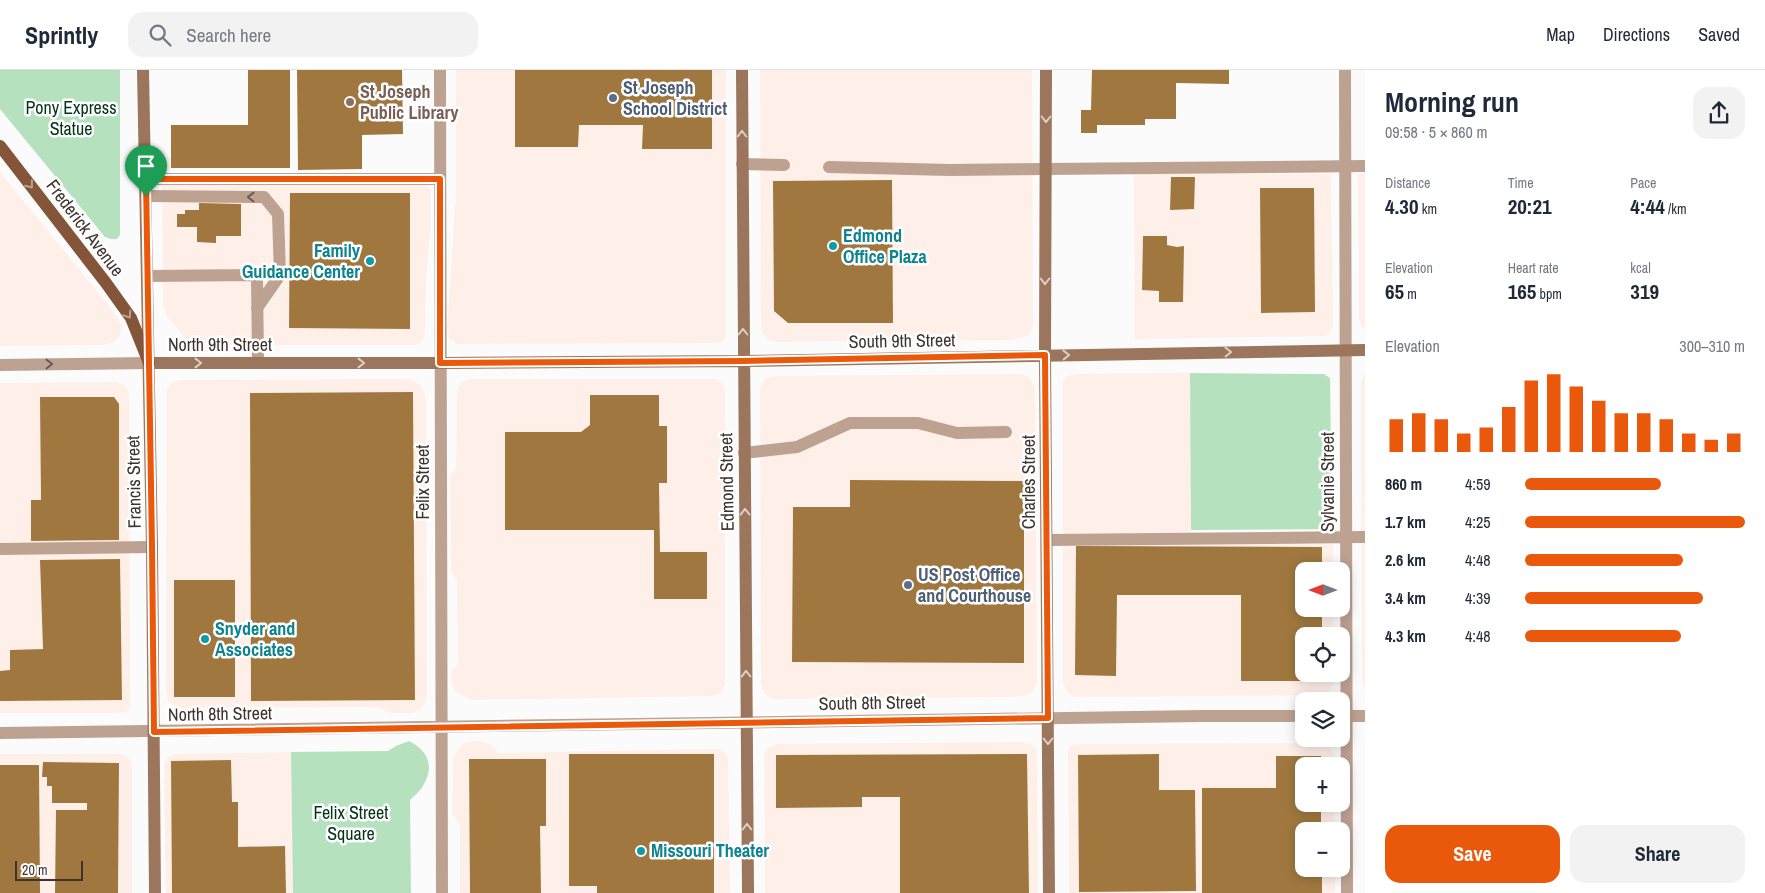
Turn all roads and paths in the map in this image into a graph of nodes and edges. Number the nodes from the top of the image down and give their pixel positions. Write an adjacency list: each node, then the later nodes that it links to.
1 (143, 70): 13 (main road, Francis Street)
2 (440, 70): 14 (street, Felix Street)
3 (742, 70): 7 (main road, Edmond Street, one-way to 3)
4 (1046, 70): 12 (main road, Charles Street, one-way to 12)
5 (1345, 70): 9 (street, Sylvanie Street)
6 (0, 146): 22 (main road, Frederick Avenue, one-way to 22)
7 (742, 164): 8 (street); 21 (main road, Edmond Street, one-way to 7)
8 (784, 165)
9 (1346, 166): 10 (street); 12 (street); 18 (street, Sylvanie Street)
10 (1365, 166)
11 (829, 167): 12 (street)
12 (1046, 170): 20 (main road, Charles Street, one-way to 20)
13 (146, 179): 14 (street); 15 (main road, Francis Street)
14 (440, 179): 24 (street, Felix Street)
15 (146, 196): 16 (main road, Francis Street); 17 (street, one-way to 15)
16 (148, 276): 17 (street); 22 (main road, Francis Street)
17 (257, 308): 23 (street)
18 (1346, 350): 19 (main road, South 9th Street); 20 (main road, South 9th Street, one-way to 18); 28 (street, Sylvanie Street)
19 (1365, 350)
20 (1045, 355): 21 (main road, South 9th Street); 30 (main road, Charles Street)
21 (743, 361): 24 (main road, South 9th Street); 27 (main road, Edmond Street)
22 (150, 363): 23 (main road, North 9th Street, one-way to 23); 25 (street, North 9th Street, one-way to 22); 31 (main road, Francis Street)
23 (258, 363): 24 (main road, North 9th Street, one-way to 24)
24 (440, 363): 39 (street, Felix Street)
25 (0, 365)
26 (1006, 432): 27 (street)
27 (744, 453): 38 (main road, Edmond Street, one-way to 27)
28 (1346, 538): 29 (street); 30 (street); 33 (street, Sylvanie Street)
29 (1365, 538)
30 (1047, 540): 37 (main road, Charles Street)
31 (152, 547): 32 (street); 40 (main road, Francis Street)
32 (0, 549)
33 (1344, 692)
34 (1295, 716): 37 (street, South 8th Street)
35 (1350, 716): 36 (street)
36 (1365, 716)
37 (1048, 718): 38 (street, South 8th Street); 46 (main road, Charles Street, one-way to 46)
38 (747, 723): 39 (street, South 8th Street); 45 (main road, Edmond Street, one-way to 38)
39 (441, 728): 40 (street, North 8th Street); 44 (street, Felix Street)
40 (154, 732): 41 (street, North 8th Street); 43 (main road, Francis Street)
41 (0, 733)
42 (1345, 747): 47 (street, Sylvanie Street)
43 (155, 893)
44 (442, 893)
45 (748, 893)
46 (1049, 893)
47 (1347, 893)

